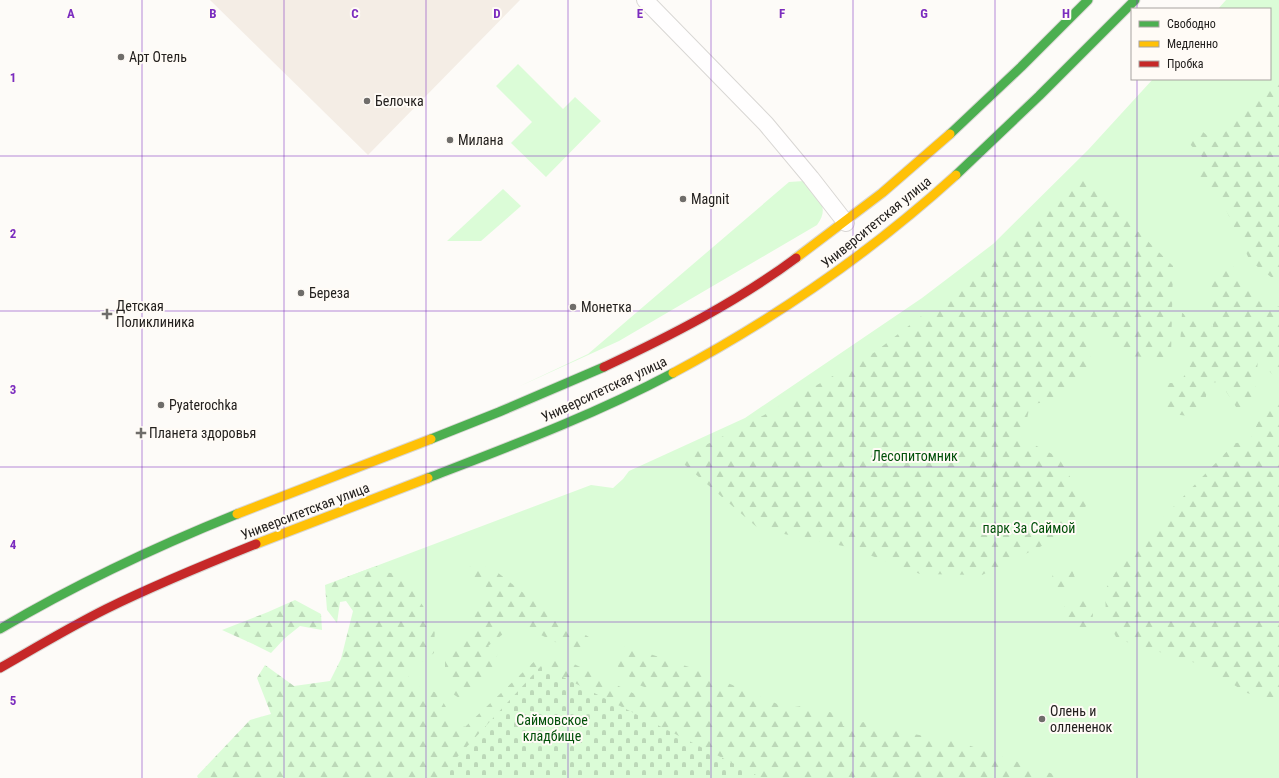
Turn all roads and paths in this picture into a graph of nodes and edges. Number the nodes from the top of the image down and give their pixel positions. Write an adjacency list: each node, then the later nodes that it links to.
1 (645, 0): 4 (street)
2 (1088, 0): 4 (main road, Университетская улица)
3 (1135, 0): 6 (main road, Университетская улица)
4 (846, 223): 5 (main road, Университетская улица)
5 (0, 629)
6 (0, 668)

